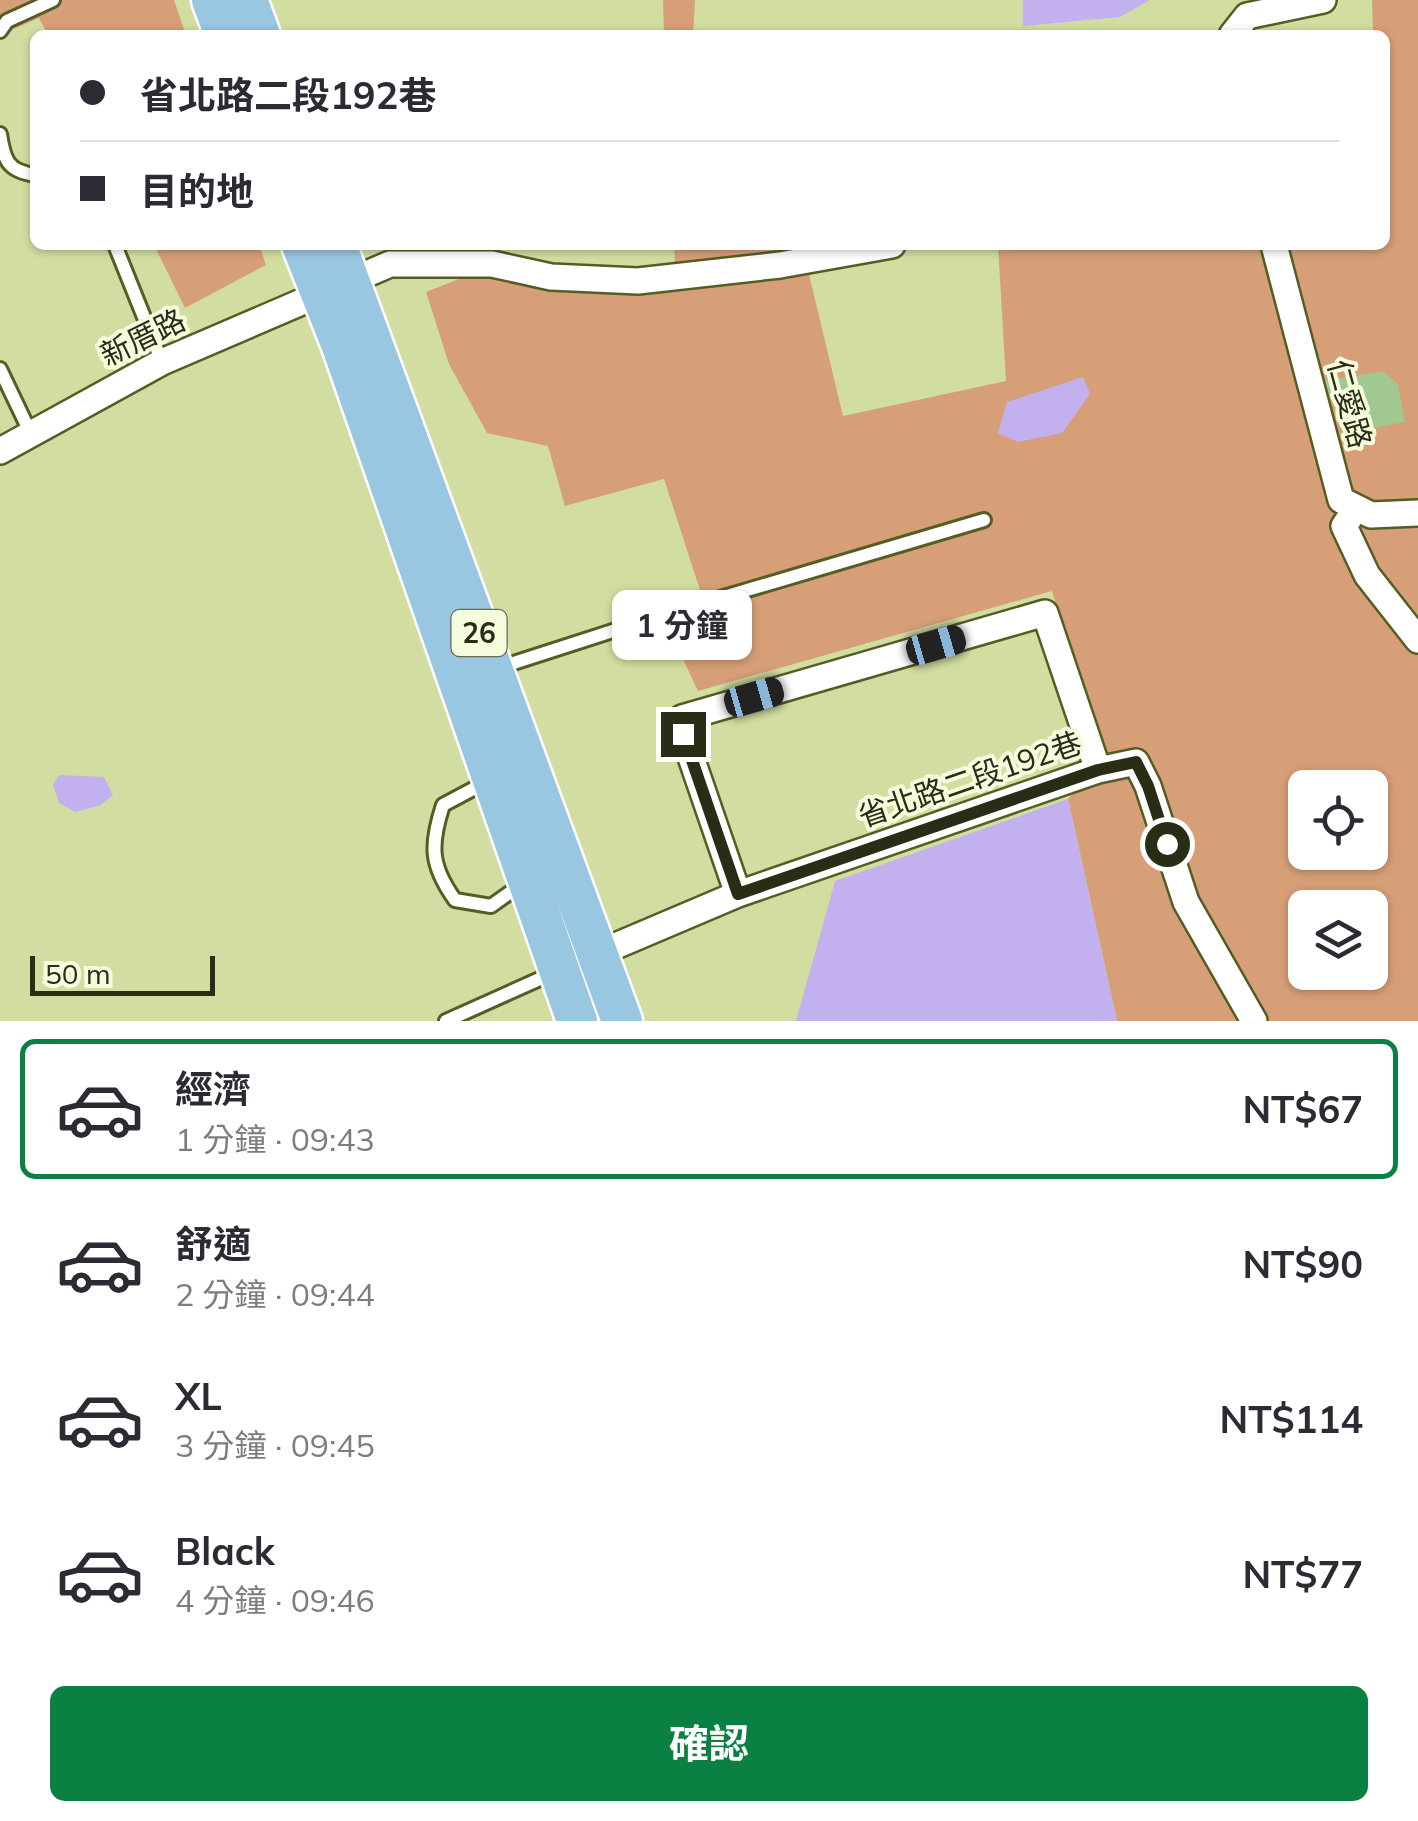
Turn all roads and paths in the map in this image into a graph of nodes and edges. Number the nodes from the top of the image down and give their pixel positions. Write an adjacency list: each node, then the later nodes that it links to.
1 (54, 0): 8 (lane)
2 (212, 0): 5 (main road)
3 (247, 0): 6 (main road)
4 (1323, 0): 7 (street)
5 (223, 30)
6 (258, 30)
7 (1236, 30)
8 (0, 31)
9 (0, 134): 10 (lane)
10 (30, 174)
11 (117, 250): 16 (lane)
12 (308, 250): 15 (main road, 26)
13 (864, 250): 15 (street)
14 (1275, 250): 20 (street, 仁愛路)
15 (335, 273): 16 (street, 新厝路); 24 (main road, 26); 26 (main road, 26)
16 (162, 362): 18 (street, 新厝路)
17 (0, 369): 18 (lane)
18 (30, 432): 19 (street, 新厝路)
19 (0, 450)
20 (1355, 510): 21 (street); 23 (street)
21 (1418, 512)
22 (984, 520): 24 (lane)
23 (1418, 640)
24 (492, 670): 29 (main road, 26)
25 (1098, 770): 28 (street, 省北路二段192巷); 28 (street); 34 (street, 省北路二段192巷)
26 (492, 778): 27 (main road, 26); 27 (lane)
27 (529, 879): 30 (main road, 26)
28 (738, 894): 29 (street, 省北路二段192巷)
29 (597, 953): 30 (street, 省北路二段192巷); 33 (main road, 26)
30 (560, 970): 31 (lane); 32 (main road, 26)
31 (446, 1021)
32 (576, 1021)
33 (622, 1021)
34 (1254, 1021)

